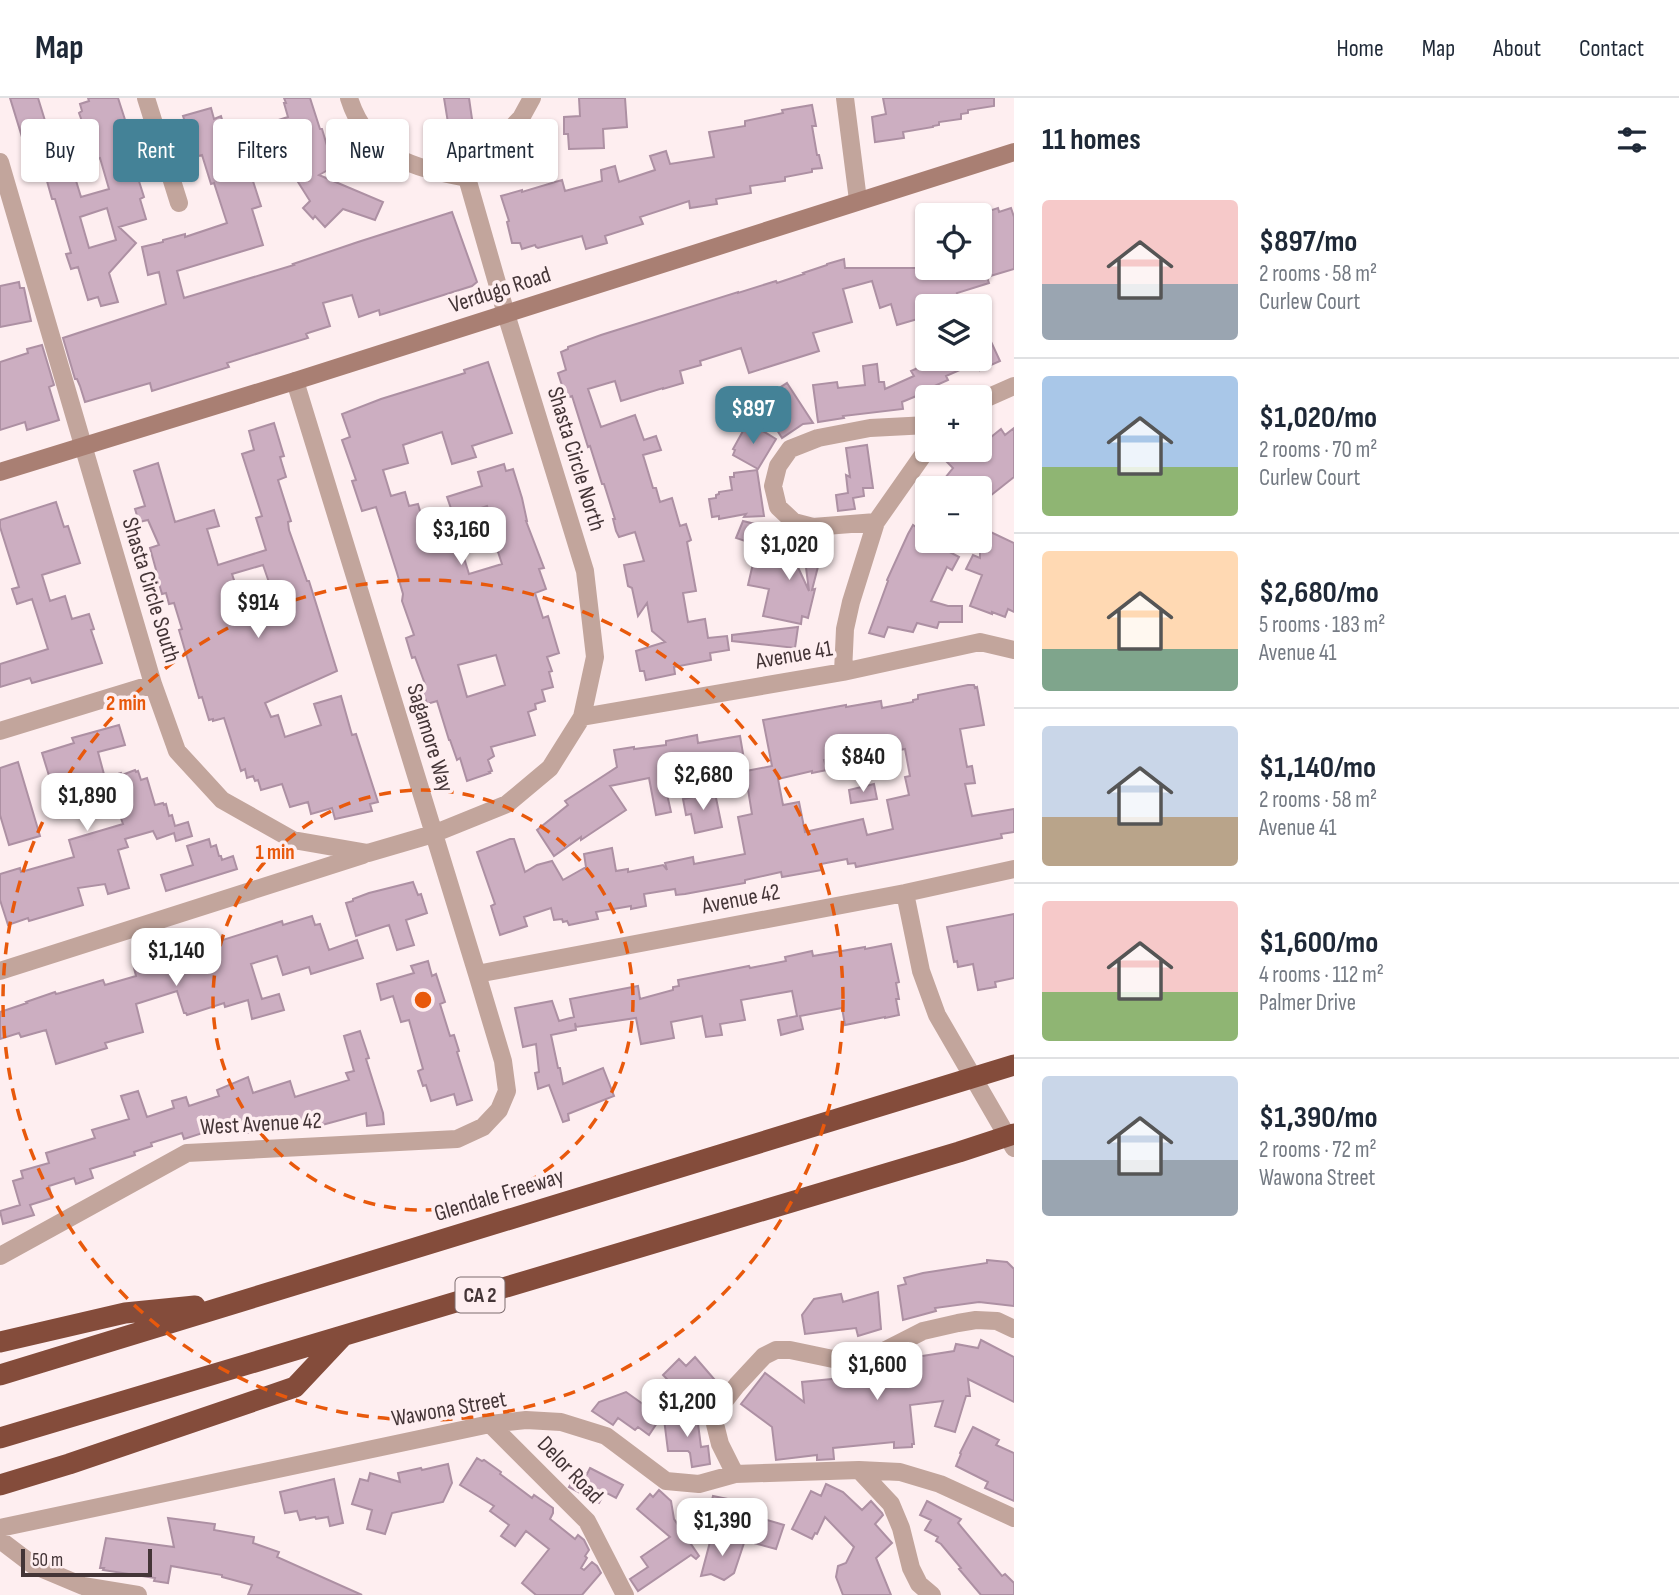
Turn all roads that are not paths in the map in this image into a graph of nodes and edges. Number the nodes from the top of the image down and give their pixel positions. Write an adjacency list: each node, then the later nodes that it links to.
1 (146, 98): 11 (street)
2 (349, 98): 8 (street)
3 (532, 98): 5 (street)
4 (845, 98): 10 (street)
5 (520, 119)
6 (1014, 152): 10 (main road, Verdugo Road)
7 (0, 162): 17 (street, Shasta Circle South)
8 (423, 168)
9 (468, 182): 12 (street, Shasta Circle North)
10 (858, 200): 12 (main road, Verdugo Road)
11 (179, 203)
12 (506, 314): 13 (main road, Verdugo Road); 24 (street, Shasta Circle North)
13 (295, 381): 17 (main road, Verdugo Road); 26 (street, Sagamore Way)
14 (1014, 386): 15 (street)
15 (992, 396)
16 (915, 426): 20 (street)
17 (82, 446): 19 (main road, Verdugo Road); 23 (street, Shasta Circle South)
18 (918, 462): 20 (street)
19 (0, 472)
20 (876, 522): 22 (street)
21 (1014, 650): 22 (street, Avenue 41)
22 (843, 672): 24 (street, Avenue 41)
23 (153, 684): 25 (street); 27 (street, Shasta Circle South)
24 (582, 717): 26 (street, Shasta Circle North)
25 (0, 731)
26 (433, 834): 27 (street, Shasta Circle South); 31 (street, Sagamore Way)
27 (368, 853): 30 (street)
28 (1014, 869): 29 (street, Avenue 42)
29 (905, 893): 31 (street, Avenue 42); 35 (street)
30 (0, 971)
31 (477, 974): 33 (street, Sagamore Way)
32 (1014, 1065): 37 (highway, Glendale Freeway)
33 (499, 1110): 36 (street, West Avenue 42)
34 (1014, 1135): 39 (highway, CA 2)
35 (1014, 1148)
36 (0, 1256)
37 (239, 1303): 40 (highway); 41 (highway, Glendale Freeway)
38 (1014, 1329): 45 (street)
39 (344, 1336): 43 (highway, CA 2); 46 (highway)
40 (0, 1342)
41 (0, 1375)
42 (490, 1424): 45 (street, Wawona Street); 48 (street, Wawona Street); 51 (street, Delor Road)
43 (0, 1438)
44 (859, 1470): 45 (street, Wawona Street); 47 (street, Wawona Street); 52 (street)
45 (735, 1474)
46 (0, 1485)
47 (1014, 1518)
48 (0, 1528)
49 (0, 1540): 50 (street)
50 (138, 1595)
51 (625, 1595)
52 (932, 1595)

